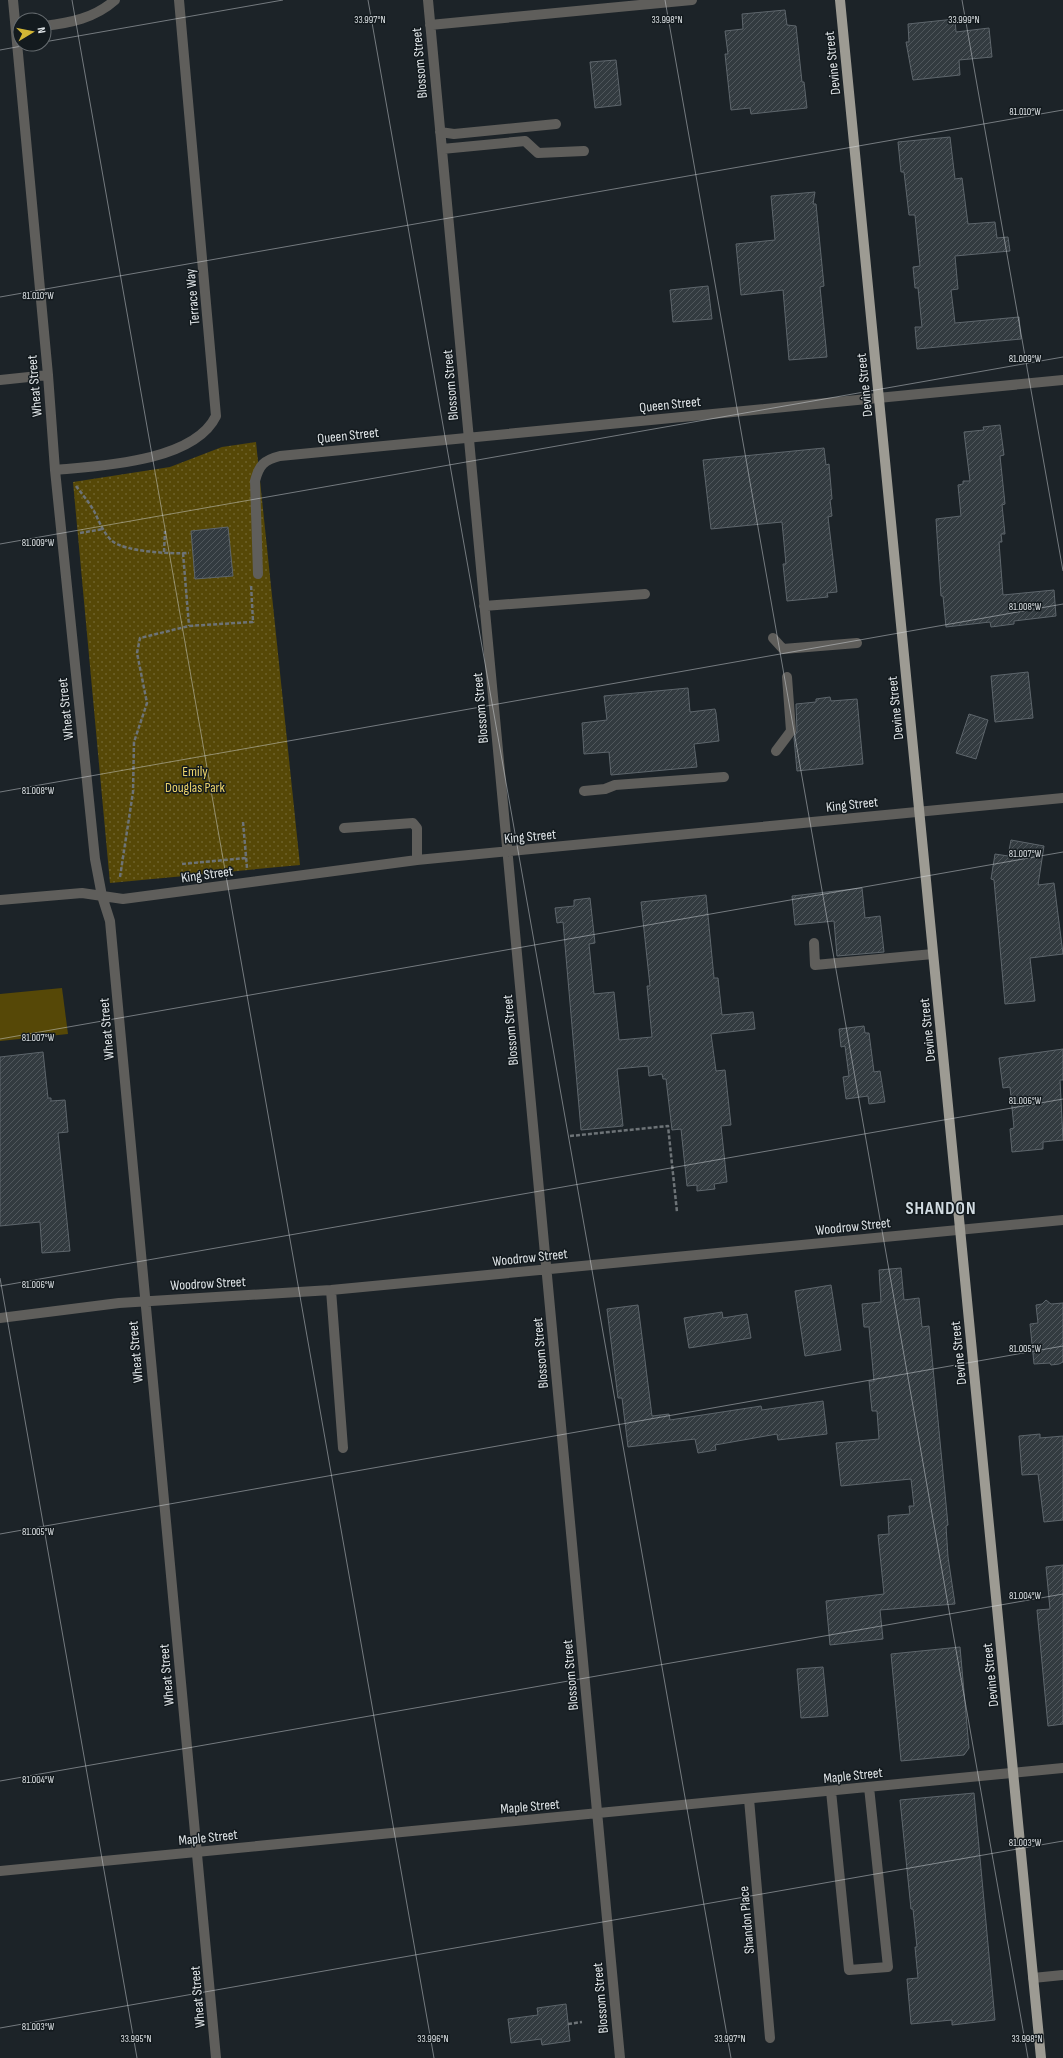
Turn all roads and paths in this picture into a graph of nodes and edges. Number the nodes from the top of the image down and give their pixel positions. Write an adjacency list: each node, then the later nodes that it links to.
1 (13, 0): 7 (street, Wheat Street)
2 (115, 0): 8 (street)
3 (179, 0): 20 (street, Terrace Way)
4 (428, 0): 9 (street, Blossom Street)
5 (692, 0): 9 (street)
6 (840, 0): 18 (main road, Devine Street)
7 (15, 12)
8 (52, 25)
9 (430, 25): 12 (street, Blossom Street)
10 (20, 52): 15 (street, Wheat Street)
11 (556, 124): 12 (street)
12 (440, 132): 13 (street, Blossom Street)
13 (442, 149): 14 (street); 19 (street, Blossom Street)
14 (584, 151)
15 (48, 375): 16 (street); 20 (street, Wheat Street)
16 (0, 380)
17 (1063, 380): 18 (street, Queen Street)
18 (879, 398): 19 (street, Queen Street); 39 (main road, Devine Street)
19 (468, 437): 28 (street, Queen Street); 30 (street, Blossom Street)
20 (55, 470): 48 (street, Wheat Street)
21 (76, 486): 22 (path)
22 (102, 529): 24 (path); 25 (path)
23 (165, 532): 25 (path)
24 (80, 533)
25 (164, 552): 27 (path)
26 (189, 553): 27 (path)
27 (183, 554): 31 (path)
28 (254, 577): 31 (path)
29 (644, 594): 30 (street)
30 (484, 606): 42 (street, Blossom Street)
31 (189, 626): 47 (path)
32 (773, 638): 33 (street)
33 (857, 643)
34 (787, 677): 35 (street)
35 (776, 751)
36 (724, 777): 37 (street)
37 (584, 791)
38 (1063, 798): 39 (street, King Street)
39 (919, 812): 42 (street, King Street); 51 (main road, Devine Street)
40 (243, 822): 43 (path)
41 (344, 828): 44 (street)
42 (507, 852): 44 (street, King Street); 56 (street, Blossom Street)
43 (246, 858): 45 (path); 46 (path)
44 (417, 860): 48 (street, King Street)
45 (182, 864)
46 (246, 868)
47 (120, 877)
48 (102, 896): 49 (street, King Street); 58 (street, Wheat Street)
49 (0, 900)
50 (814, 943): 51 (street)
51 (933, 954): 55 (main road, Devine Street)
52 (570, 1136): 53 (path)
53 (677, 1212)
54 (1063, 1220): 55 (street, Woodrow Street)
55 (960, 1230): 56 (street, Woodrow Street); 62 (main road, Devine Street)
56 (546, 1269): 57 (street, Woodrow Street); 66 (street, Blossom Street)
57 (331, 1290): 58 (street, Woodrow Street); 60 (street)
58 (144, 1301): 59 (street, Woodrow Street); 67 (street, Wheat Street)
59 (0, 1318)
60 (343, 1448)
61 (1063, 1768): 62 (street, Maple Street)
62 (1014, 1773): 63 (street, Maple Street); 70 (main road, Devine Street)
63 (869, 1787): 64 (street, Maple Street); 64 (street)
64 (831, 1791): 65 (street, Maple Street)
65 (749, 1799): 66 (street, Maple Street); 73 (street, Shandon Place)
66 (597, 1813): 67 (street, Maple Street); 75 (street, Blossom Street)
67 (197, 1852): 68 (street, Maple Street); 74 (street, Wheat Street)
68 (0, 1871)
69 (1063, 1975): 70 (street)
70 (1033, 1978): 76 (main road, Devine Street)
71 (582, 2022): 72 (path)
72 (568, 2024)
73 (770, 2038)
74 (216, 2058)
75 (620, 2058)
76 (1041, 2058)

